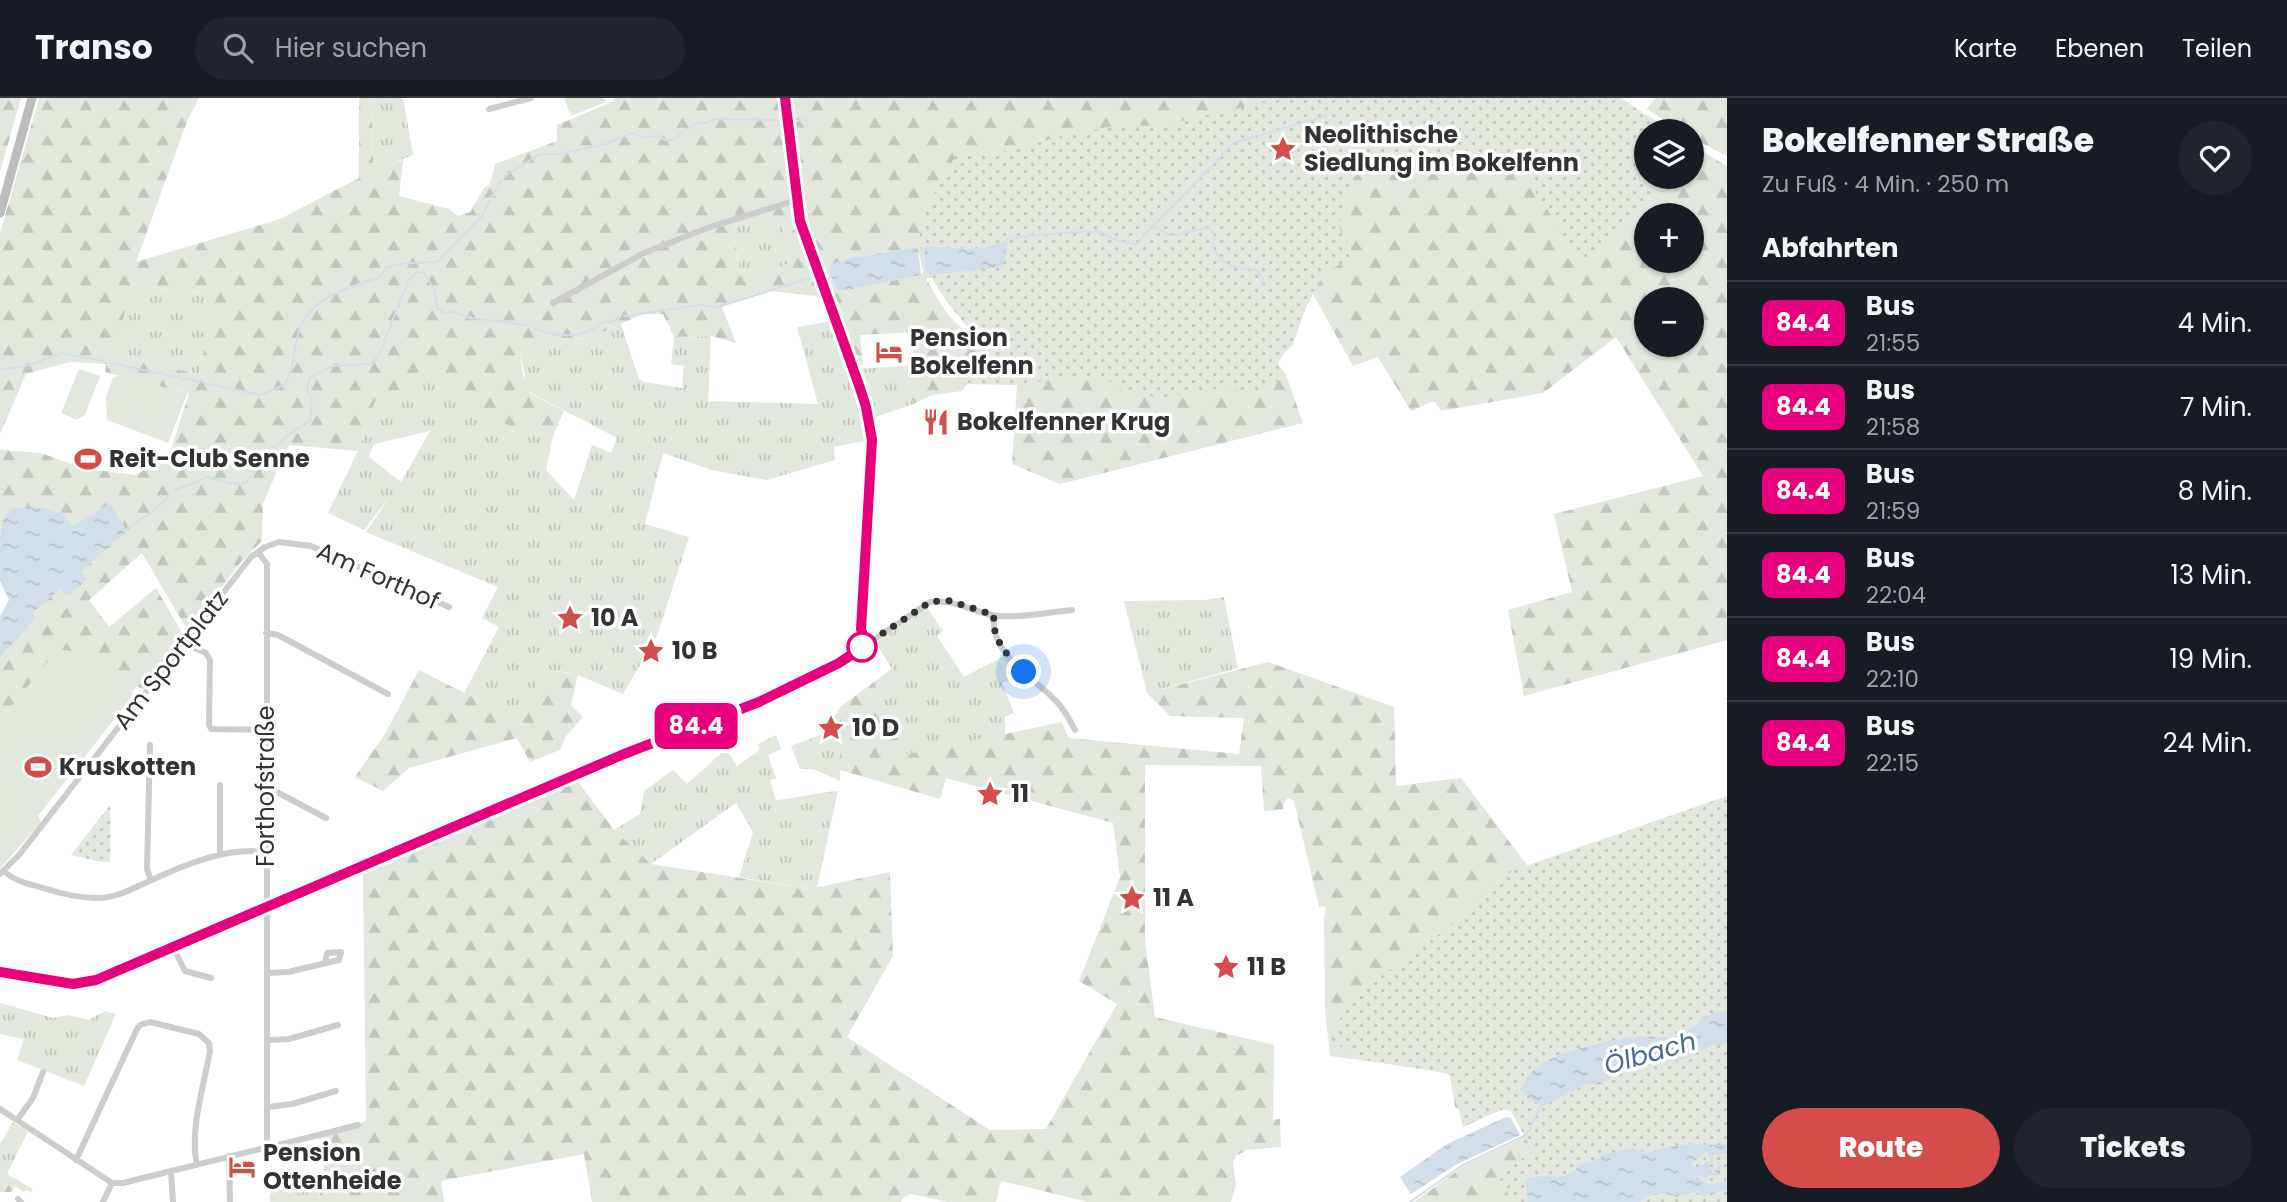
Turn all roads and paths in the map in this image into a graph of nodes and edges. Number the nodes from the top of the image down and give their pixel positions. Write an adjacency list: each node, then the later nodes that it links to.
1 (32, 98): 6 (street)
2 (531, 98): 4 (street)
3 (785, 98): 5 (street)
4 (489, 109)
5 (797, 200): 7 (street); 15 (street)
6 (0, 213)
7 (553, 303)
8 (265, 547): 9 (street, Am Sportplatz); 10 (street, Am Forthof)
9 (258, 552): 13 (street, Forthofstraße); 14 (street, Am Sportplatz)
10 (449, 607)
11 (1072, 610): 12 (street)
12 (994, 615): 15 (street); 18 (street)
13 (266, 633): 16 (street); 17 (street, Forthofstraße)
14 (184, 643): 17 (street); 25 (street, Am Sportplatz)
15 (866, 645): 27 (street)
16 (388, 694)
17 (266, 730): 21 (street, Forthofstraße)
18 (1075, 730)
19 (150, 745): 26 (street)
20 (219, 785): 24 (street)
21 (266, 790): 22 (street); 23 (street, Forthofstraße)
22 (326, 818)
23 (266, 852): 24 (street); 27 (street, Forthofstraße)
24 (220, 855): 26 (street)
25 (2, 873): 26 (street)
26 (151, 880)
27 (266, 908): 28 (street); 31 (street, Forthofstraße)
28 (173, 947): 30 (street); 32 (street)
29 (325, 963): 31 (street)
30 (0, 972)
31 (267, 973): 34 (street, Forthofstraße)
32 (211, 978)
33 (338, 1025): 34 (street)
34 (268, 1040): 37 (street, Forthofstraße)
35 (43, 1072): 39 (street)
36 (337, 1091): 37 (street)
37 (269, 1107): 41 (street, Forthofstraße)
38 (0, 1109): 39 (street)
39 (17, 1120): 43 (street)
40 (358, 1125): 41 (street)
41 (267, 1145): 42 (street)
42 (229, 1156): 44 (street); 49 (street)
43 (76, 1160): 44 (street); 46 (street)
44 (197, 1165): 45 (street)
45 (171, 1171): 46 (street); 48 (street)
46 (112, 1183): 47 (street)
47 (103, 1202)
48 (173, 1202)
49 (230, 1202)

